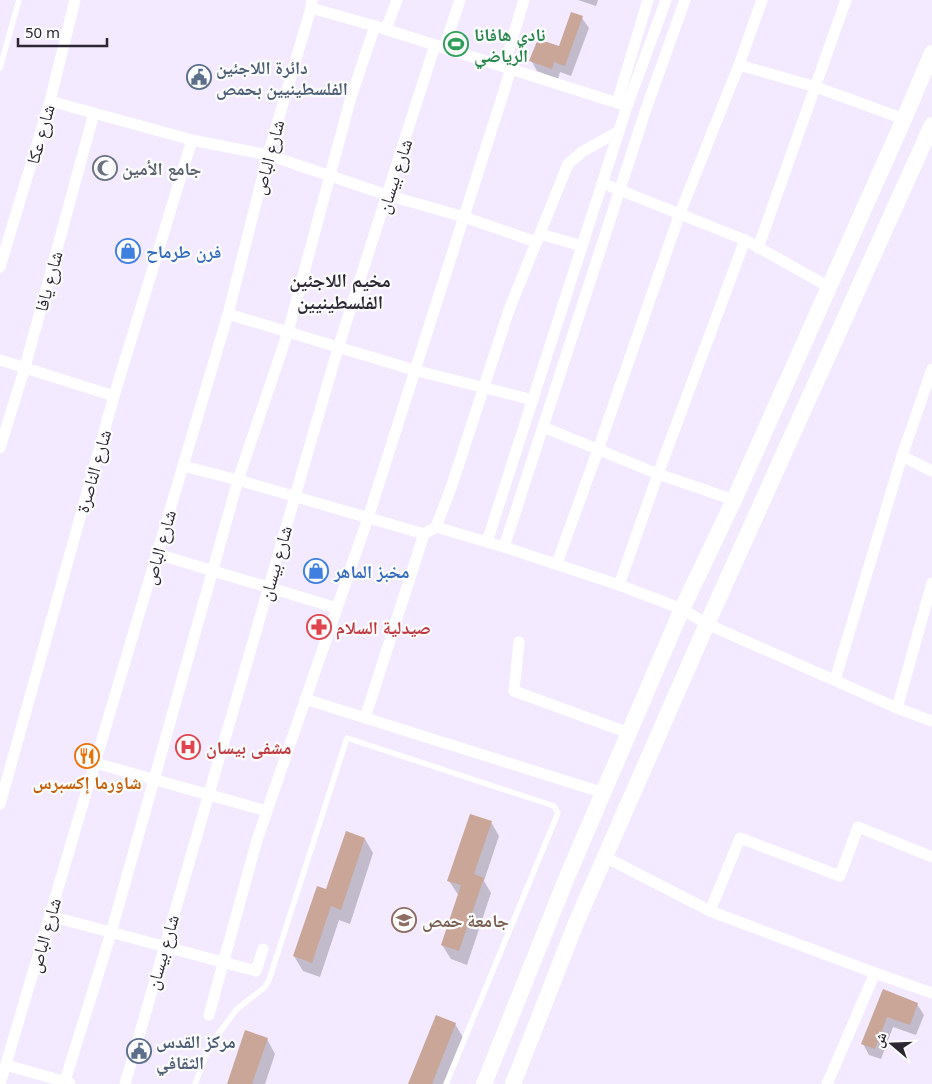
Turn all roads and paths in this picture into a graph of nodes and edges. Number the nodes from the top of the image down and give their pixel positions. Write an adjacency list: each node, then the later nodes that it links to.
1 (19, 0): 16 (lane)
2 (75, 0): 19 (street, شارع عكا)
3 (396, 0): 12 (street)
4 (460, 0): 13 (street, شارع بيسان)
5 (524, 0): 17 (street)
6 (648, 0): 20 (street)
7 (666, 0): 20 (street)
8 (685, 0): 29 (street)
9 (762, 0): 15 (street)
10 (846, 0): 18 (street)
11 (311, 4): 12 (street); 26 (street, شارع الباص)
12 (380, 27): 13 (street); 27 (street)
13 (439, 46): 17 (street); 30 (street, شارع بيسان)
14 (932, 53): 22 (main road)
15 (739, 65): 18 (street); 31 (street)
16 (0, 68)
17 (507, 68): 20 (street); 32 (street)
18 (816, 87): 22 (street); 36 (street)
19 (50, 101): 21 (street); 37 (street, شارع عكا)
20 (622, 104): 24 (street)
21 (94, 113): 25 (street); 43 (street, شارع يافا)
22 (904, 120): 38 (main road)
23 (932, 125): 72 (main road)
24 (619, 131): 28 (street); 33 (street)
25 (192, 140): 26 (street); 47 (street, شارع الناصرة)
26 (268, 155): 27 (street); 39 (street, شارع الباص)
27 (329, 176): 30 (street); 40 (street)
28 (602, 183): 29 (street); 35 (street)
29 (620, 190): 31 (street); 49 (street)
30 (387, 195): 32 (street); 41 (street, شارع بيسان)
31 (680, 213): 34 (street); 51 (street)
32 (464, 217): 33 (street); 45 (street)
33 (538, 238): 35 (street); 46 (street)
34 (745, 240): 36 (street); 55 (street)
35 (582, 246): 48 (street)
36 (758, 248): 38 (street)
37 (0, 267)
38 (829, 287): 58 (main road)
39 (228, 314): 40 (street); 53 (street, شارع الباص)
40 (288, 332): 41 (street); 56 (street)
41 (338, 348): 45 (street); 57 (street, شارع بيسان)
42 (0, 360): 43 (street)
43 (24, 367): 47 (street); 50 (street, شارع يافا)
44 (932, 369): 52 (street)
45 (414, 370): 46 (street); 59 (street)
46 (484, 387): 48 (street); 60 (street)
47 (114, 396): 84 (street, شارع الناصرة)
48 (533, 400): 62 (street)
49 (543, 427): 51 (street); 63 (street)
50 (0, 448)
51 (598, 450): 55 (street); 65 (street)
52 (902, 456): 54 (street); 74 (street)
53 (183, 466): 56 (street); 64 (street, شارع الباص)
54 (932, 471)
55 (658, 474): 58 (street); 68 (street)
56 (238, 480): 57 (street); 66 (street)
57 (295, 496): 59 (street); 69 (street, شارع بيسان)
58 (734, 500): 71 (main road)
59 (368, 518): 61 (street); 70 (street)
60 (436, 527): 61 (street); 62 (street)
61 (424, 534): 77 (street)
62 (487, 542): 63 (street)
63 (504, 547): 65 (street)
64 (157, 554): 66 (street); 80 (street, شارع الباص)
65 (556, 564): 68 (street)
66 (212, 570): 69 (street); 81 (street)
67 (932, 584): 76 (street)
68 (619, 585): 71 (street)
69 (268, 587): 70 (street); 83 (street, شارع بيسان)
70 (337, 608): 75 (street)
71 (682, 609): 72 (street); 79 (main road)
72 (707, 624): 74 (street); 86 (main road)
73 (519, 642): 79 (street)
74 (835, 680): 76 (street)
75 (305, 699): 77 (street); 85 (street)
76 (897, 708): 78 (street)
77 (365, 718): 82 (street)
78 (932, 721)
79 (629, 733): 82 (main road)
80 (95, 763): 81 (street); 89 (street, شارع الباص)
81 (154, 779): 83 (street); 90 (street)
82 (604, 793): 103 (main road)
83 (208, 794): 85 (street); 91 (street, شارع بيسان)
84 (0, 804)
85 (267, 811): 93 (street)
86 (606, 857): 88 (street); 104 (main road)
87 (932, 857): 88 (street)
88 (710, 911): 94 (street)
89 (50, 916): 90 (street); 97 (street, شارع الباص)
90 (111, 933): 91 (street); 98 (street)
91 (164, 947): 93 (street); 100 (street, شارع بيسان)
92 (263, 948): 93 (street)
93 (223, 963): 96 (street)
94 (875, 973): 95 (street); 105 (street)
95 (932, 992)
96 (208, 1016)
97 (6, 1065): 98 (street); 99 (street, شارع الباص)
98 (67, 1083)
99 (0, 1084)
100 (125, 1084)
101 (195, 1084): 102 (lane)
102 (446, 1084)
103 (484, 1084)
104 (513, 1084)
105 (827, 1084)

